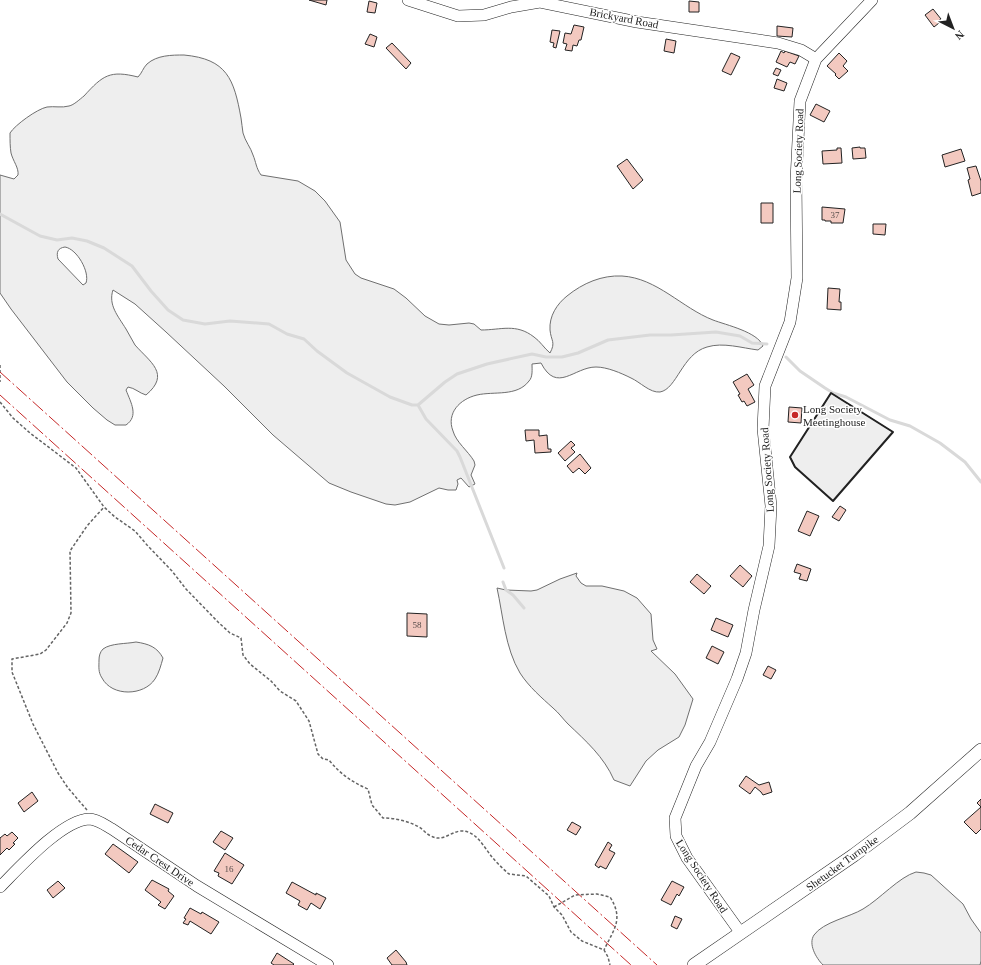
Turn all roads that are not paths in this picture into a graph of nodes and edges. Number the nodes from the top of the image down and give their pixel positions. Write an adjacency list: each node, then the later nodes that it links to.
1 (408, 0): 3 (street, Brickyard Road)
2 (872, 0): 3 (street, Long Society Road)
3 (816, 59): 6 (street, Long Society Road)
4 (981, 750): 6 (main road, Shetucket Turnpike)
5 (0, 887): 7 (street, Cedar Crest Drive)
6 (740, 932): 8 (main road, Shetucket Turnpike)
7 (328, 965)
8 (694, 965)

